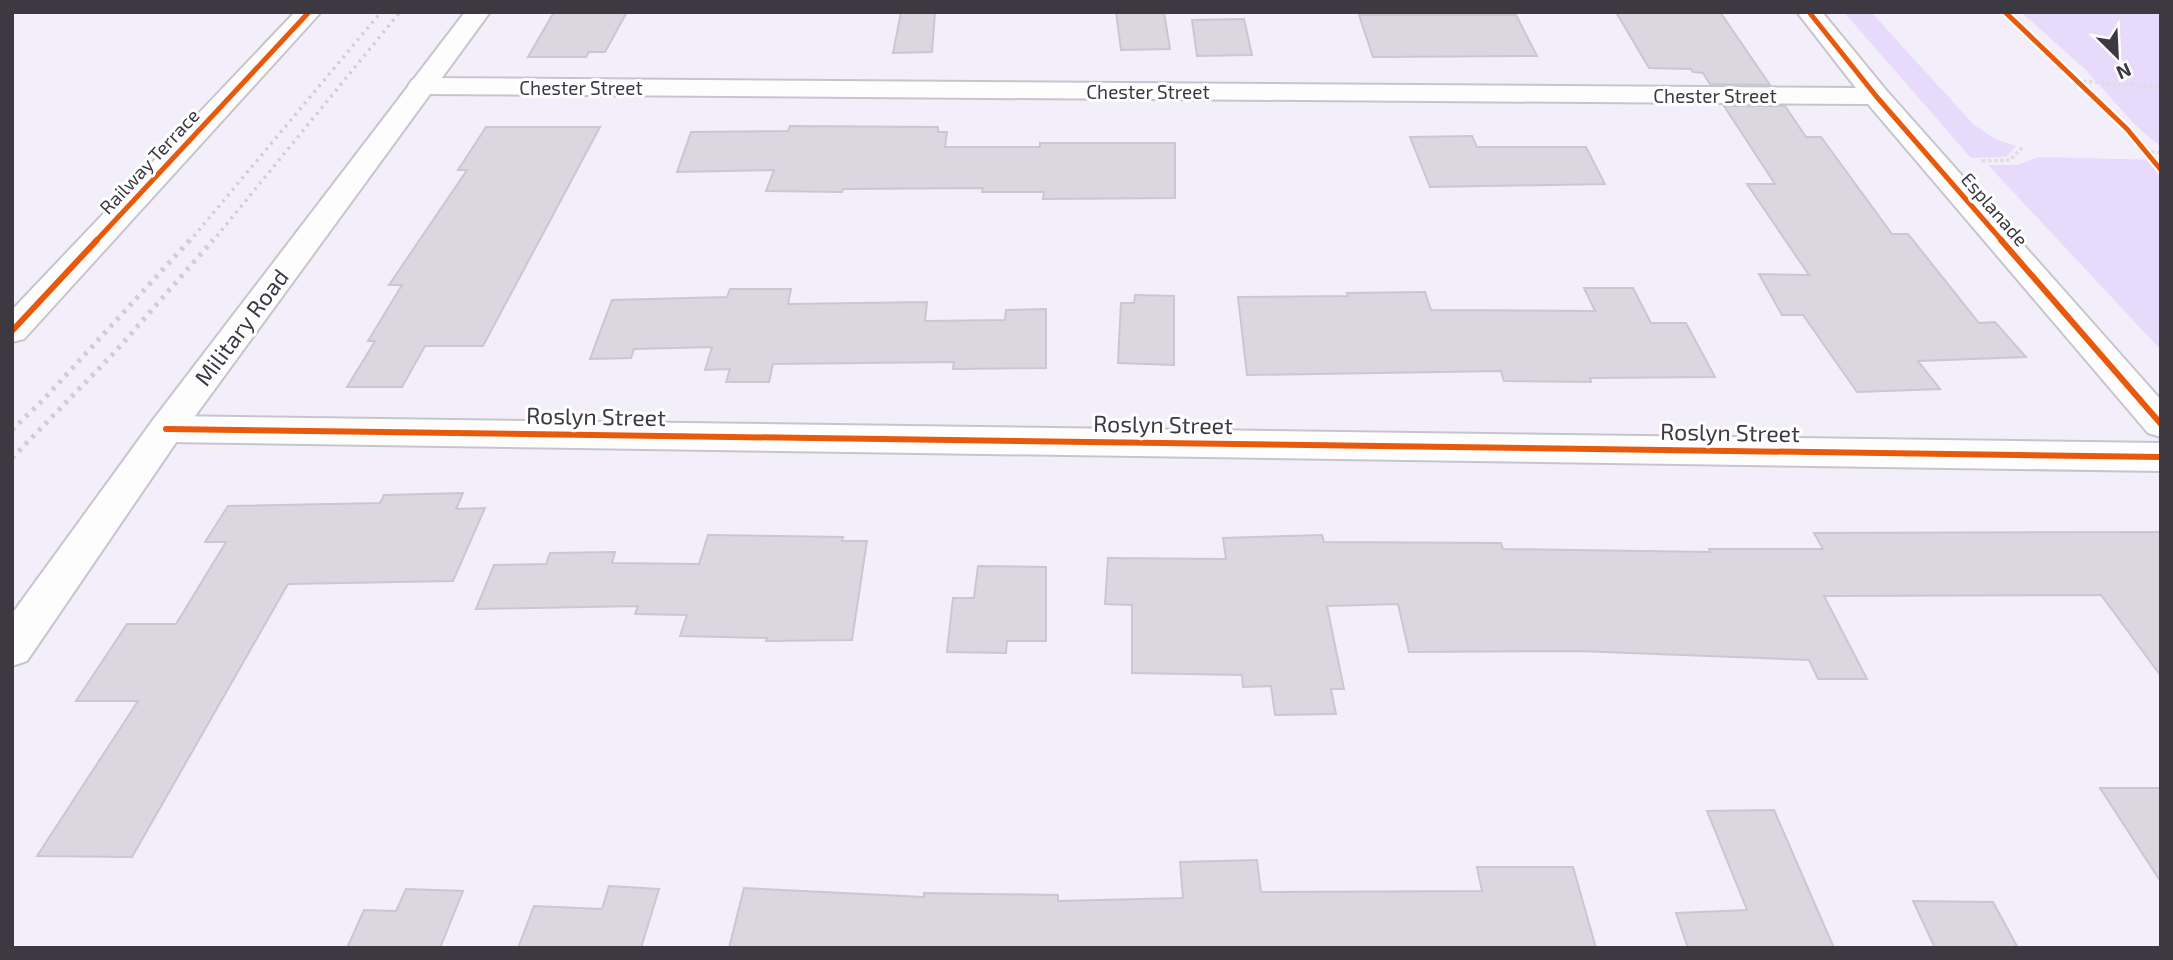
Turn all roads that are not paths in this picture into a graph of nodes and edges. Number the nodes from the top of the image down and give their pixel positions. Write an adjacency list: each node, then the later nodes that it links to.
1 (309, 12): 6 (street, Railway Terrace)
2 (478, 12): 4 (street, Military Road)
3 (1809, 12): 5 (street, Esplanade)
4 (421, 86): 5 (street, Chester Street); 8 (street, Military Road)
5 (1875, 96): 7 (street, Esplanade)
6 (12, 331)
7 (2161, 424)
8 (166, 429): 9 (street, Roslyn Street); 10 (street, Military Road)
9 (2161, 457)
10 (12, 648)

